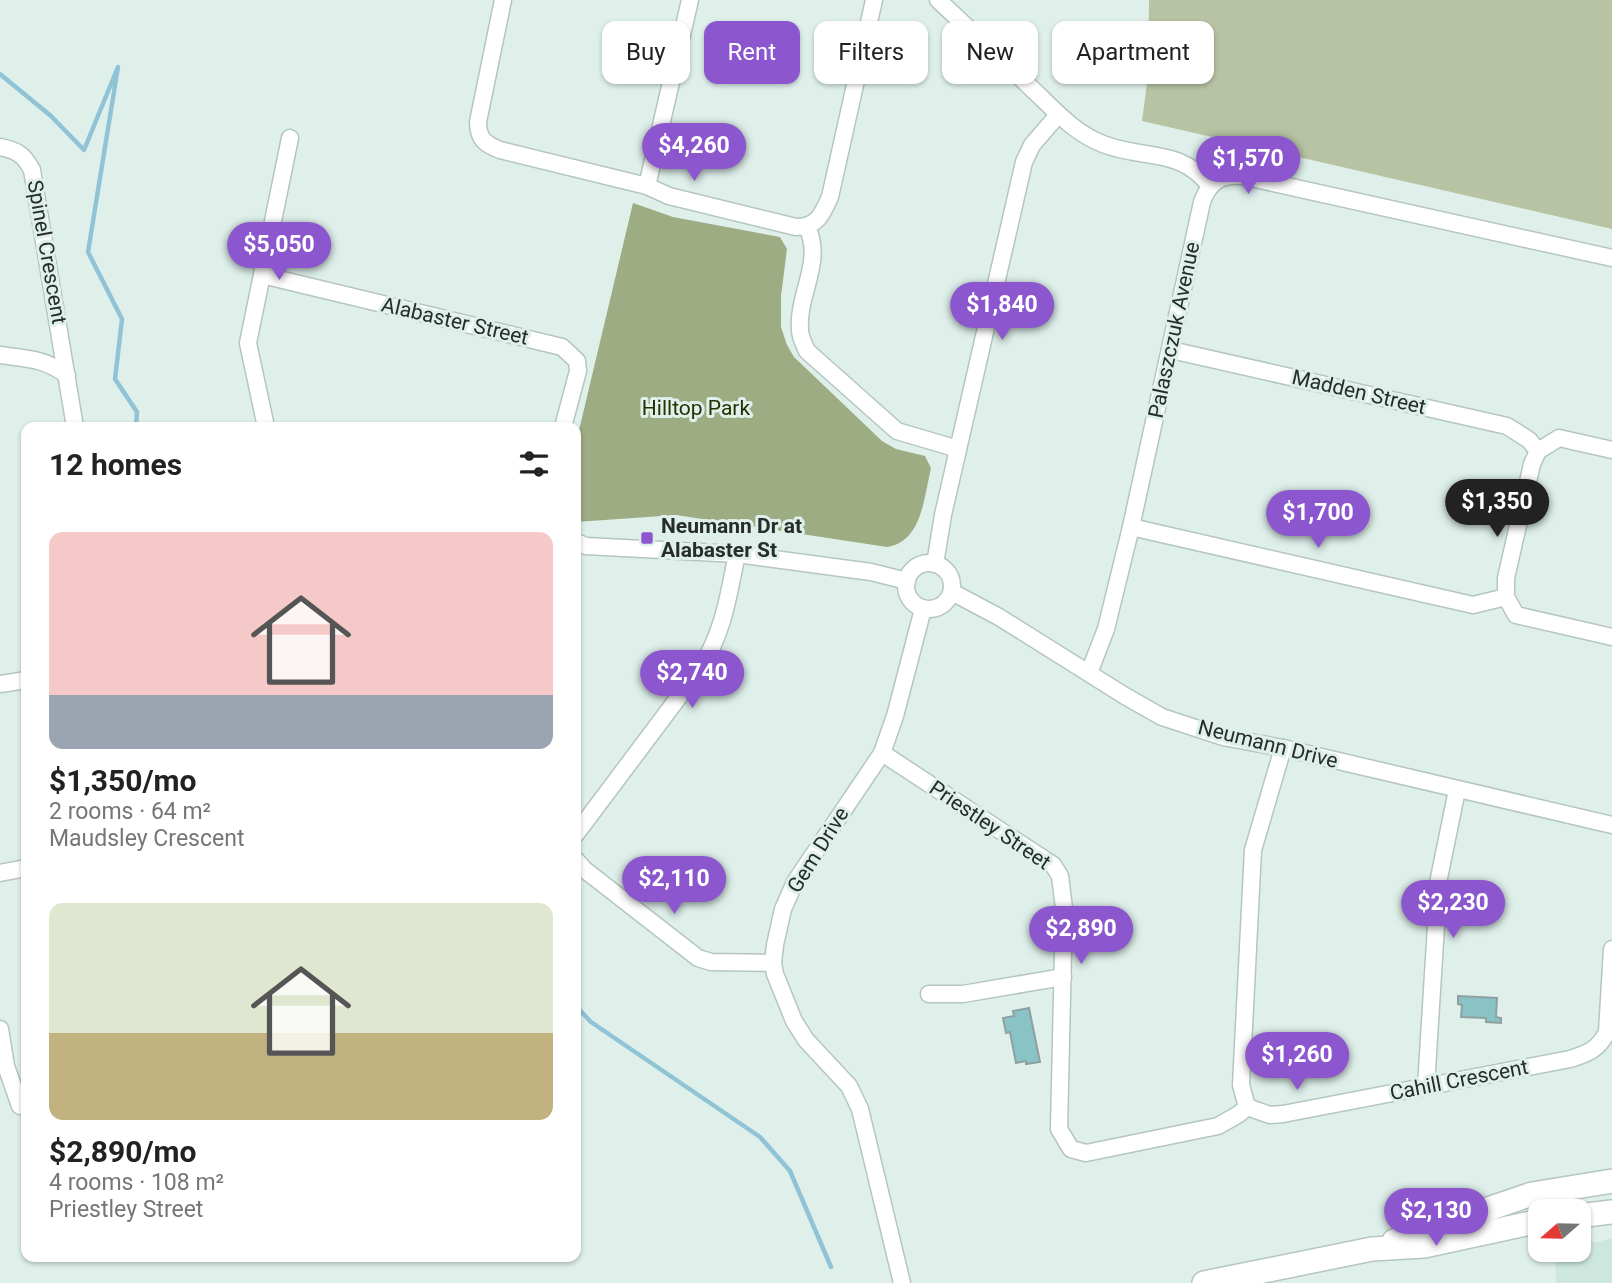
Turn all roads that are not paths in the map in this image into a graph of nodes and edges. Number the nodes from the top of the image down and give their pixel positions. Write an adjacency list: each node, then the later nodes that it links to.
1 (503, 0): 8 (street)
2 (690, 0): 8 (street)
3 (874, 0): 10 (street)
4 (938, 0): 5 (street)
5 (1058, 115): 9 (street); 19 (street)
6 (290, 138): 12 (street)
7 (0, 147): 15 (street, Spinel Crescent)
8 (647, 186): 10 (street)
9 (1210, 186): 11 (street); 13 (street, Palaszczuk Avenue)
10 (807, 227): 19 (street)
11 (1612, 258)
12 (262, 275): 17 (street); 18 (street, Alabaster Street)
13 (1171, 350): 21 (street, Madden Street); 22 (street, Palaszczuk Avenue)
14 (0, 355): 15 (street)
15 (67, 375): 16 (street, Spinel Crescent)
16 (74, 422)
17 (264, 422)
18 (564, 422)
19 (958, 449): 25 (street)
20 (1612, 450): 21 (street)
21 (1538, 451): 28 (street)
22 (1131, 527): 28 (street); 31 (street, Palaszczuk Avenue)
23 (581, 544): 24 (street)
24 (737, 554): 26 (street); 38 (street)
25 (935, 564): 26 (street); 27 (street)
26 (907, 581): 29 (street)
27 (952, 592): 29 (street); 31 (street, Neumann Drive)
28 (1506, 597): 30 (street)
29 (923, 609): 35 (street, Gem Drive)
30 (1612, 637)
31 (1089, 673): 34 (street, Neumann Drive)
32 (21, 681): 33 (street)
33 (0, 684)
34 (1283, 748): 36 (street, Neumann Drive); 49 (street)
35 (882, 753): 43 (street, Gem Drive); 44 (street, Priestley Street)
36 (1457, 790): 37 (street, Neumann Drive); 47 (street)
37 (1612, 825)
38 (581, 827)
39 (581, 866): 43 (street)
40 (21, 869): 41 (street)
41 (0, 873)
42 (1612, 949): 47 (street, Cahill Crescent)
43 (773, 963): 55 (street, Gem Drive)
44 (1063, 978): 45 (street); 49 (street, Priestley Street)
45 (929, 994)
46 (0, 1029): 48 (street)
47 (1426, 1086): 49 (street, Cahill Crescent)
48 (20, 1106)
49 (1247, 1107)
50 (1612, 1181): 54 (main road)
51 (1612, 1212): 52 (main road)
52 (1591, 1214)
53 (1528, 1224): 54 (main road)
54 (1372, 1249): 56 (main road)
55 (902, 1283)
56 (1204, 1283)

